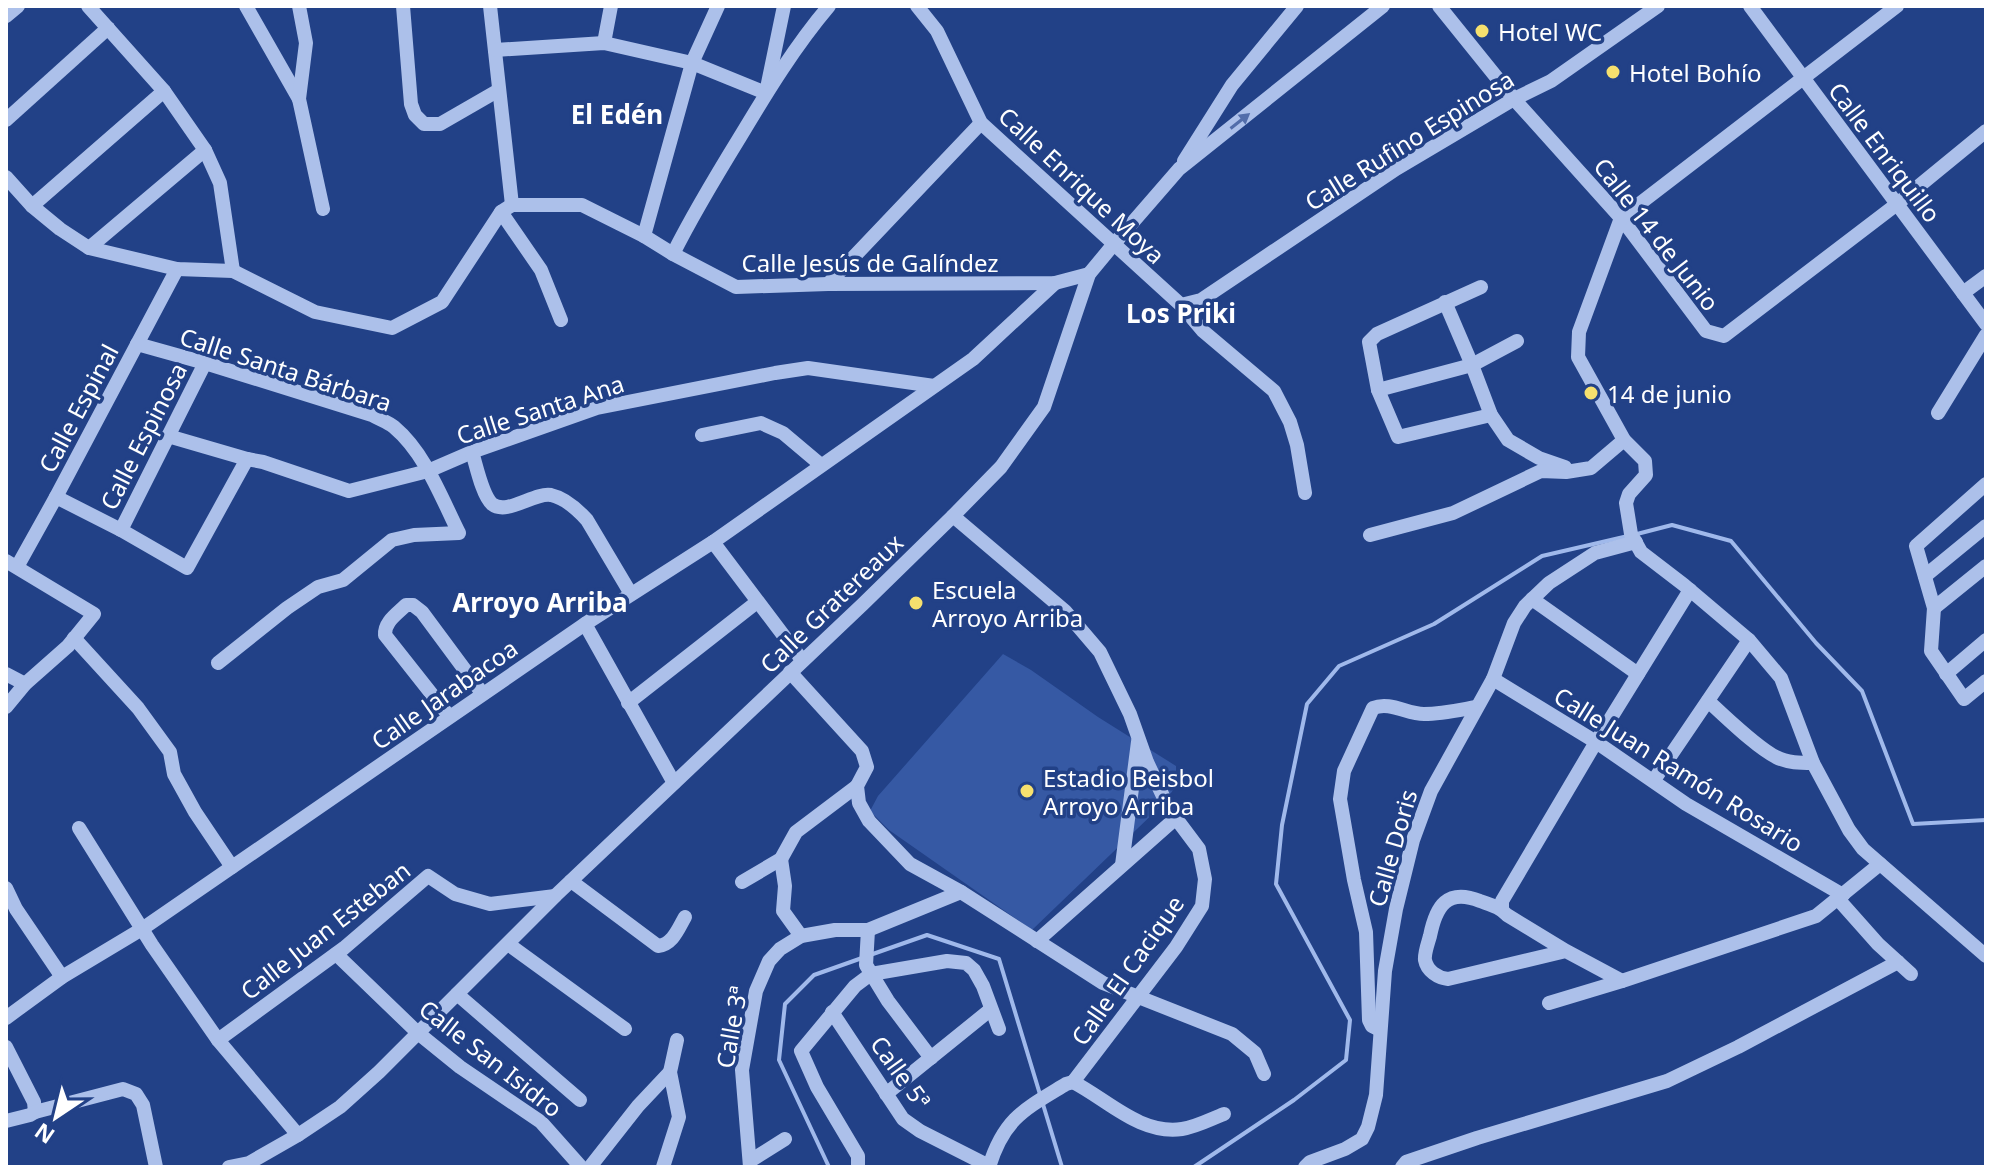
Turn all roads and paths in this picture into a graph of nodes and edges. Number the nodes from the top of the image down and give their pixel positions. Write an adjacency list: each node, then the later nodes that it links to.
1 (18, 6): 18 (street)
2 (88, 6): 19 (street)
3 (246, 6): 27 (street)
4 (299, 6): 27 (street)
5 (403, 6): 24 (street)
6 (490, 6): 21 (street)
7 (611, 6): 20 (street)
8 (718, 6): 22 (street)
9 (784, 6): 26 (street)
10 (829, 6): 26 (street)
11 (917, 6): 30 (street, Calle Enrique Moya)
12 (1297, 6): 33 (street)
13 (1383, 6): 33 (street, Calle Gratereaux, one-way to 13)
14 (1439, 6): 28 (street, Calle 14 de Junio)
15 (1658, 6): 28 (street, Calle Rufino Espinosa)
16 (1750, 6): 23 (street, Calle Enriquillo)
17 (1897, 6): 23 (street)
18 (6, 16)
19 (108, 28): 25 (street); 29 (street)
20 (604, 43): 21 (street); 22 (street)
21 (495, 50): 24 (street)
22 (692, 63): 26 (street); 40 (street)
23 (1803, 80): 35 (street, Calle Enriquillo); 39 (street)
24 (499, 90): 37 (street)
25 (164, 91): 32 (street); 36 (street)
26 (766, 93): 43 (street)
27 (299, 99): 38 (street)
28 (1514, 99): 39 (street, Calle 14 de Junio); 53 (street, Calle Rufino Espinosa)
29 (6, 120)
30 (981, 123): 41 (street, Calle Enrique Moya); 49 (street)
31 (1986, 131): 35 (street, Calle 14 de Junio)
32 (205, 150): 42 (street); 45 (street)
33 (1179, 169): 41 (street, Calle Gratereaux)
34 (6, 177): 36 (street)
35 (1897, 204): 39 (street, Calle 14 de Junio); 51 (street, Calle Enriquillo)
36 (32, 206): 42 (street)
37 (506, 208): 40 (street, Calle Jesús de Galíndez); 45 (street); 54 (street)
38 (323, 209)
39 (1621, 218): 67 (street)
40 (644, 236): 43 (street, Calle Jesús de Galíndez)
41 (1113, 245): 46 (street, Calle Gratereaux); 53 (street, Calle Enrique Moya)
42 (89, 248): 44 (street)
43 (673, 254): 49 (street, Calle Jesús de Galíndez)
44 (177, 269): 45 (street); 58 (street, Calle Espinal)
45 (233, 271)
46 (1089, 274): 48 (street, Calle Jesús de Galíndez); 76 (street, Calle Gratereaux)
47 (1986, 276): 51 (street)
48 (1055, 283): 49 (street, Calle Jesús de Galíndez); 61 (street, Calle Jarabacoa)
49 (828, 284)
50 (1481, 287): 52 (street)
51 (1963, 293): 55 (street, Calle Enriquillo)
52 (1445, 302): 60 (street); 62 (street)
53 (1181, 305): 74 (street, Calle Enrique Moya)
54 (561, 320)
55 (1986, 324)
56 (1986, 335): 63 (street)
57 (1517, 341): 60 (street)
58 (137, 344): 59 (street, Calle Santa Bárbara); 75 (street, Calle Espinal)
59 (205, 363): 66 (street, Calle Espinosa); 72 (street, Calle Santa Bárbara)
60 (1472, 365): 62 (street); 64 (street)
61 (934, 386): 68 (street, Calle Santa Ana); 70 (street, Calle Jarabacoa)
62 (1378, 390): 64 (street)
63 (1938, 413)
64 (1491, 415): 71 (street)
65 (702, 435): 70 (street)
66 (168, 436): 69 (street, Calle Santa Ana); 78 (street, Calle Espinosa)
67 (1624, 440): 71 (street); 81 (street)
68 (472, 452): 72 (street, Calle Santa Ana); 86 (street)
69 (247, 459): 72 (street, Calle Santa Ana); 78 (street)
70 (821, 465): 80 (street, Calle Jarabacoa)
71 (1575, 470): 79 (street)
72 (428, 471): 95 (street, Calle Santa Bárbara)
73 (1986, 484): 84 (street)
74 (1305, 493)
75 (56, 497): 78 (street); 82 (street, Calle Espinal)
76 (953, 516): 94 (street, Calle Gratereaux); 109 (street)
77 (1986, 526): 84 (street)
78 (121, 530)
79 (1370, 535)
80 (713, 542): 86 (street, Calle Jarabacoa); 88 (street)
81 (1636, 542): 85 (street); 87 (street, Calle Doris)
82 (11, 564): 91 (street)
83 (1986, 566): 89 (street)
84 (1925, 576): 89 (street)
85 (1690, 590): 92 (street); 98 (street)
86 (631, 594): 90 (street, Calle Jarabacoa)
87 (1532, 599): 98 (street); 100 (street, Calle Doris)
88 (757, 602): 94 (street); 105 (street)
89 (1934, 608): 99 (street)
90 (585, 624): 103 (street, Calle Jarabacoa); 105 (street)
91 (74, 638): 102 (street); 120 (street)
92 (1749, 640): 104 (street); 111 (street)
93 (1986, 640): 99 (street)
94 (802, 660): 96 (street, Calle Gratereaux)
95 (218, 663)
96 (790, 672): 113 (street, Calle Gratereaux); 114 (street)
97 (6, 674): 102 (street)
98 (1638, 674): 110 (street)
99 (1946, 674): 101 (street)
100 (1493, 679): 107 (street, Calle Doris); 110 (street, Calle Juan Ramón Rosario)
101 (1986, 682)
102 (25, 684): 106 (street)
103 (482, 693): 108 (street, Calle Jarabacoa); 108 (street)
104 (1708, 701): 111 (street); 112 (street)
105 (628, 703): 113 (street)
106 (6, 707)
107 (1476, 707): 150 (street, Calle Doris); 150 (street)
108 (449, 716): 120 (street, Calle Jarabacoa)
109 (1138, 738): 115 (street); 119 (street)
110 (1596, 742): 112 (street, Calle Juan Ramón Rosario); 127 (street)
111 (1813, 763): 118 (street)
112 (1654, 780): 126 (street, Calle Juan Ramón Rosario)
113 (674, 783): 121 (street, Calle Gratereaux)
114 (857, 786): 117 (street); 124 (street)
115 (1176, 818): 119 (street); 143 (street, Calle El Cacique)
116 (79, 828): 129 (street)
117 (781, 859): 122 (street); 131 (street)
118 (1880, 864): 126 (street); 136 (street)
119 (1122, 865): 132 (street)
120 (232, 867): 129 (street, Calle Jarabacoa)
121 (571, 881): 125 (street, Calle Gratereaux); 128 (street)
122 (742, 882)
123 (6, 888): 140 (street)
124 (961, 892): 130 (street, Calle 3ª); 132 (street)
125 (555, 896): 133 (street, Calle Gratereaux); 135 (street, Calle Juan Esteban)
126 (1840, 897): 137 (street, Calle Juan Ramón Rosario); 141 (street)
127 (1502, 909): 134 (street); 134 (street)
128 (685, 917)
129 (142, 929): 140 (street, Calle Jarabacoa); 152 (street)
130 (868, 930): 131 (street, Calle 3ª); 138 (street)
131 (801, 936): 166 (street, Calle 3ª)
132 (1037, 941): 143 (street)
133 (508, 944): 142 (street, Calle Gratereaux); 148 (street)
134 (1566, 951): 141 (street)
135 (336, 954): 151 (street, Calle San Isidro); 152 (street, Calle Juan Esteban)
136 (1986, 956)
137 (1898, 962): 139 (street, Calle Juan Ramón Rosario); 176 (street)
138 (871, 974): 145 (street); 146 (street); 155 (street)
139 (1911, 974)
140 (62, 977): 147 (street, Calle Jarabacoa)
141 (1622, 981): 144 (street)
142 (457, 994): 151 (street, Calle Gratereaux); 160 (street)
143 (1140, 997): 157 (street); 158 (street, Calle El Cacique)
144 (1549, 1003)
145 (990, 1010): 149 (street); 155 (street)
146 (832, 1012): 159 (street, Calle 5ª); 174 (street)
147 (6, 1018)
148 (625, 1029)
149 (999, 1029)
150 (1380, 1030): 175 (street, Calle Doris)
151 (418, 1033): 164 (street, Calle Gratereaux); 171 (street, Calle San Isidro)
152 (218, 1040): 164 (street)
153 (677, 1040): 156 (street)
154 (6, 1047): 161 (street)
155 (931, 1058): 159 (street)
156 (670, 1072): 172 (street); 173 (street)
157 (1264, 1074)
158 (1073, 1082): 162 (street); 168 (street)
159 (886, 1094): 168 (street, Calle 5ª)
160 (580, 1100)
161 (35, 1112): 163 (street); 169 (street)
162 (1224, 1114)
163 (6, 1121)
164 (298, 1135): 167 (street, Calle Gratereaux)
165 (785, 1139): 166 (street)
166 (750, 1164)
167 (253, 1165): 170 (street, Calle Gratereaux)
168 (989, 1166)
169 (156, 1167)
170 (229, 1167)
171 (581, 1167)
172 (590, 1167)
173 (663, 1167)
174 (858, 1167)
175 (1305, 1167)
176 (1402, 1167)

